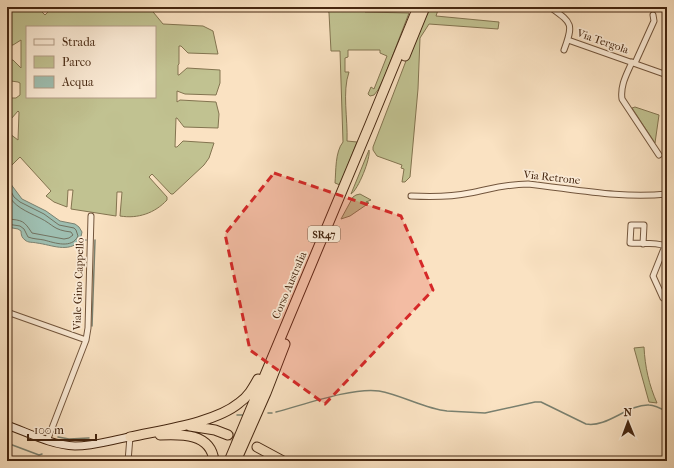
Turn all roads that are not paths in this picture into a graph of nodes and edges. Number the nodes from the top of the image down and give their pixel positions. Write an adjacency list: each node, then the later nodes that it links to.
1 (418, 7): 18 (highway, Corso Australia / SR47)
2 (425, 7): 19 (highway, Corso Australia / SR47)
3 (550, 7): 5 (street, Via Tergola)
4 (652, 14): 7 (street, Via Tergola)
5 (568, 40): 6 (street, Via Tergola); 7 (street, Via Tergola)
6 (564, 50)
7 (634, 63): 8 (street, Via Tergola); 9 (street, Via Tergola)
8 (667, 74)
9 (659, 155)
10 (667, 194): 11 (street, Via Retrone)
11 (411, 196)
12 (91, 216): 17 (street, Viale Gino Cappello)
13 (643, 244): 13 (street); 14 (street)
14 (666, 244): 15 (street)
15 (667, 301)
16 (7, 312): 17 (street)
17 (86, 340): 24 (street, Viale Gino Cappello)
18 (276, 348): 21 (highway); 28 (highway, Corso Australia / SR47)
19 (266, 392): 29 (highway, Corso Australia / SR47); 30 (highway)
20 (7, 425): 24 (street)
21 (183, 426): 22 (highway); 23 (highway)
22 (228, 435)
23 (130, 437): 24 (street); 26 (street); 27 (highway)
24 (47, 441)
25 (257, 447): 31 (highway)
26 (128, 461)
27 (214, 461)
28 (228, 461)
29 (236, 461)
30 (241, 461)
31 (283, 461)

